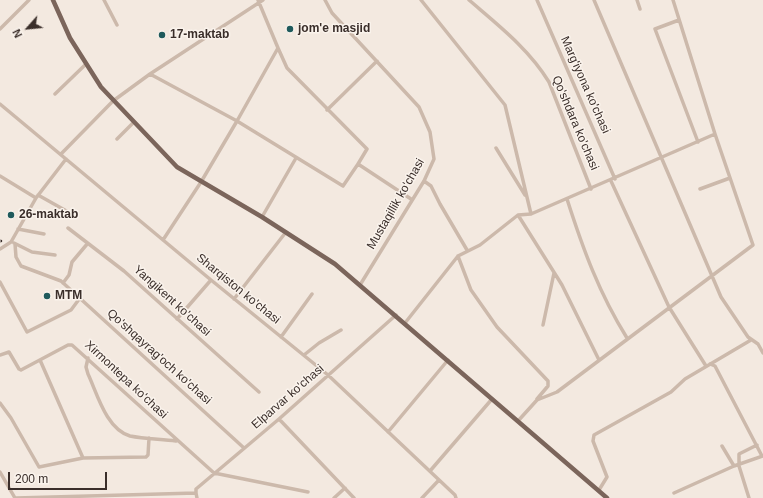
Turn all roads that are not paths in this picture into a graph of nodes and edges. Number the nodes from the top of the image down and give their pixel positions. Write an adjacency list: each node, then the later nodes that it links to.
1 (29, 0): 16 (street)
2 (53, 0): 19 (main road)
3 (104, 0): 15 (street)
4 (263, 0): 12 (street)
5 (325, 0): 18 (street, Mustaqillik ko'chasi)
6 (421, 0): 44 (street)
7 (469, 0): 41 (street, Qo'shdara ko'chasi)
8 (537, 0): 38 (street, Marg'iyona ko'chasi)
9 (594, 0): 33 (street)
10 (637, 0): 13 (street)
11 (673, 0): 14 (street)
12 (258, 2): 17 (street); 20 (street)
13 (640, 9)
14 (679, 20): 27 (street); 29 (street)
15 (117, 25)
16 (0, 29)
17 (278, 48): 24 (street); 25 (street)
18 (377, 61): 24 (street); 39 (street, Mustaqillik ko'chasi)
19 (86, 65): 21 (street); 22 (main road)
20 (150, 74): 22 (street); 25 (street)
21 (55, 94)
22 (113, 101): 26 (main road); 31 (street)
23 (0, 104): 31 (street, Sharqiston ko'chasi)
24 (327, 110): 35 (street)
25 (237, 121): 32 (street); 40 (street)
26 (133, 123): 28 (street); 40 (main road)
27 (715, 134): 29 (street); 37 (street)
28 (117, 139)
29 (698, 142): 33 (street)
30 (496, 148): 44 (street)
31 (61, 154): 34 (street, Sharqiston ko'chasi)
32 (296, 158): 35 (street); 50 (street)
33 (661, 158): 38 (street); 64 (street)
34 (66, 159): 43 (street); 55 (street, Sharqiston ko'chasi)
35 (358, 164): 46 (street)
36 (0, 176): 43 (street)
37 (730, 178): 42 (street); 64 (street)
38 (613, 180): 41 (street); 72 (street, Marg'iyona ko'chasi)
39 (424, 181): 46 (street, Mustaqillik ko'chasi); 60 (street)
40 (201, 182): 50 (main road); 55 (street)
41 (592, 189): 45 (street)
42 (700, 189)
43 (37, 196): 47 (street); 52 (street)
44 (527, 197): 48 (street)
45 (567, 199): 48 (street); 79 (street)
46 (411, 200): 68 (street, Mustaqillik ko'chasi)
47 (70, 213)
48 (531, 214): 49 (street)
49 (518, 215): 60 (street); 63 (street)
50 (262, 217): 53 (main road)
51 (68, 228): 57 (street, Yangikent ko'chasi)
52 (18, 229): 54 (street); 56 (street)
53 (286, 232): 68 (main road); 71 (street)
54 (44, 234)
55 (163, 240): 65 (street, Sharqiston ko'chasi)
56 (11, 242): 58 (street); 59 (street)
57 (88, 243): 67 (street); 74 (street, Yangikent ko'chasi)
58 (15, 244): 61 (street); 67 (street)
59 (0, 249)
60 (467, 250): 62 (street)
61 (55, 255)
62 (458, 256): 75 (street); 92 (street)
63 (554, 273): 76 (street); 87 (street)
64 (711, 275): 72 (street); 80 (street)
65 (211, 280): 71 (street, Sharqiston ko'chasi); 74 (street)
66 (0, 282): 70 (street)
67 (62, 282): 70 (street, Qo'shqayrag'och ko'chasi)
68 (360, 285): 73 (main road)
69 (312, 294): 78 (street)
70 (80, 298): 101 (street, Qo'shqayrag'och ko'chasi)
71 (234, 299): 78 (street, Sharqiston ko'chasi)
72 (669, 307): 79 (street); 88 (street, Marg'iyona ko'chasi)
73 (396, 315): 75 (main road); 89 (street, Elparvar ko'chasi)
74 (176, 320): 90 (street, Yangikent ko'chasi)
75 (406, 323): 86 (main road)
76 (543, 325)
77 (341, 330): 83 (street)
78 (281, 337): 83 (street, Sharqiston ko'chasi)
79 (627, 338): 87 (street)
80 (751, 340): 81 (street); 88 (street)
81 (763, 353)
82 (0, 355): 85 (street, Xirmontepa ko'chasi)
83 (304, 355): 89 (street, Sharqiston ko'chasi)
84 (88, 358): 85 (street, Xirmontepa ko'chasi); 97 (street); 98 (street, Xirmontepa ko'chasi)
85 (40, 360): 103 (street)
86 (448, 360): 91 (main road); 96 (street)
87 (599, 360): 92 (street)
88 (708, 365): 99 (street, Marg'iyona ko'chasi); 111 (street)
89 (328, 375): 94 (street, Elparvar ko'chasi); 96 (street, Sharqiston ko'chasi)
90 (259, 392)
91 (492, 399): 95 (main road); 106 (street)
92 (537, 400): 95 (street)
93 (0, 403): 103 (street)
94 (279, 419): 101 (street, Elparvar ko'chasi); 110 (street)
95 (518, 421): 111 (main road)
96 (388, 432): 106 (street, Sharqiston ko'chasi)
97 (149, 438): 98 (street); 103 (street)
98 (177, 441): 108 (street, Xirmontepa ko'chasi)
99 (757, 445): 102 (street, Marg'iyona ko'chasi); 105 (street)
100 (722, 446): 104 (street)
101 (244, 448): 108 (street, Elparvar ko'chasi)
102 (763, 456): 105 (street)
103 (83, 458)
104 (734, 466): 105 (street); 114 (street)
105 (739, 466): 123 (street)
106 (430, 471): 109 (street, Sharqiston ko'chasi)
107 (0, 472): 117 (street)
108 (214, 474): 112 (street); 113 (street, Elparvar ko'chasi)
109 (439, 480): 116 (street, Sharqiston ko'chasi); 121 (street)
110 (345, 488): 119 (street); 120 (street)
111 (600, 490): 122 (main road)
112 (308, 492)
113 (196, 493): 115 (street); 118 (street)
114 (674, 493)
115 (120, 496): 117 (street)
116 (456, 497)
117 (16, 498)
118 (197, 498)
119 (334, 498)
120 (354, 498)
121 (422, 498)
122 (607, 498)
123 (749, 498)

